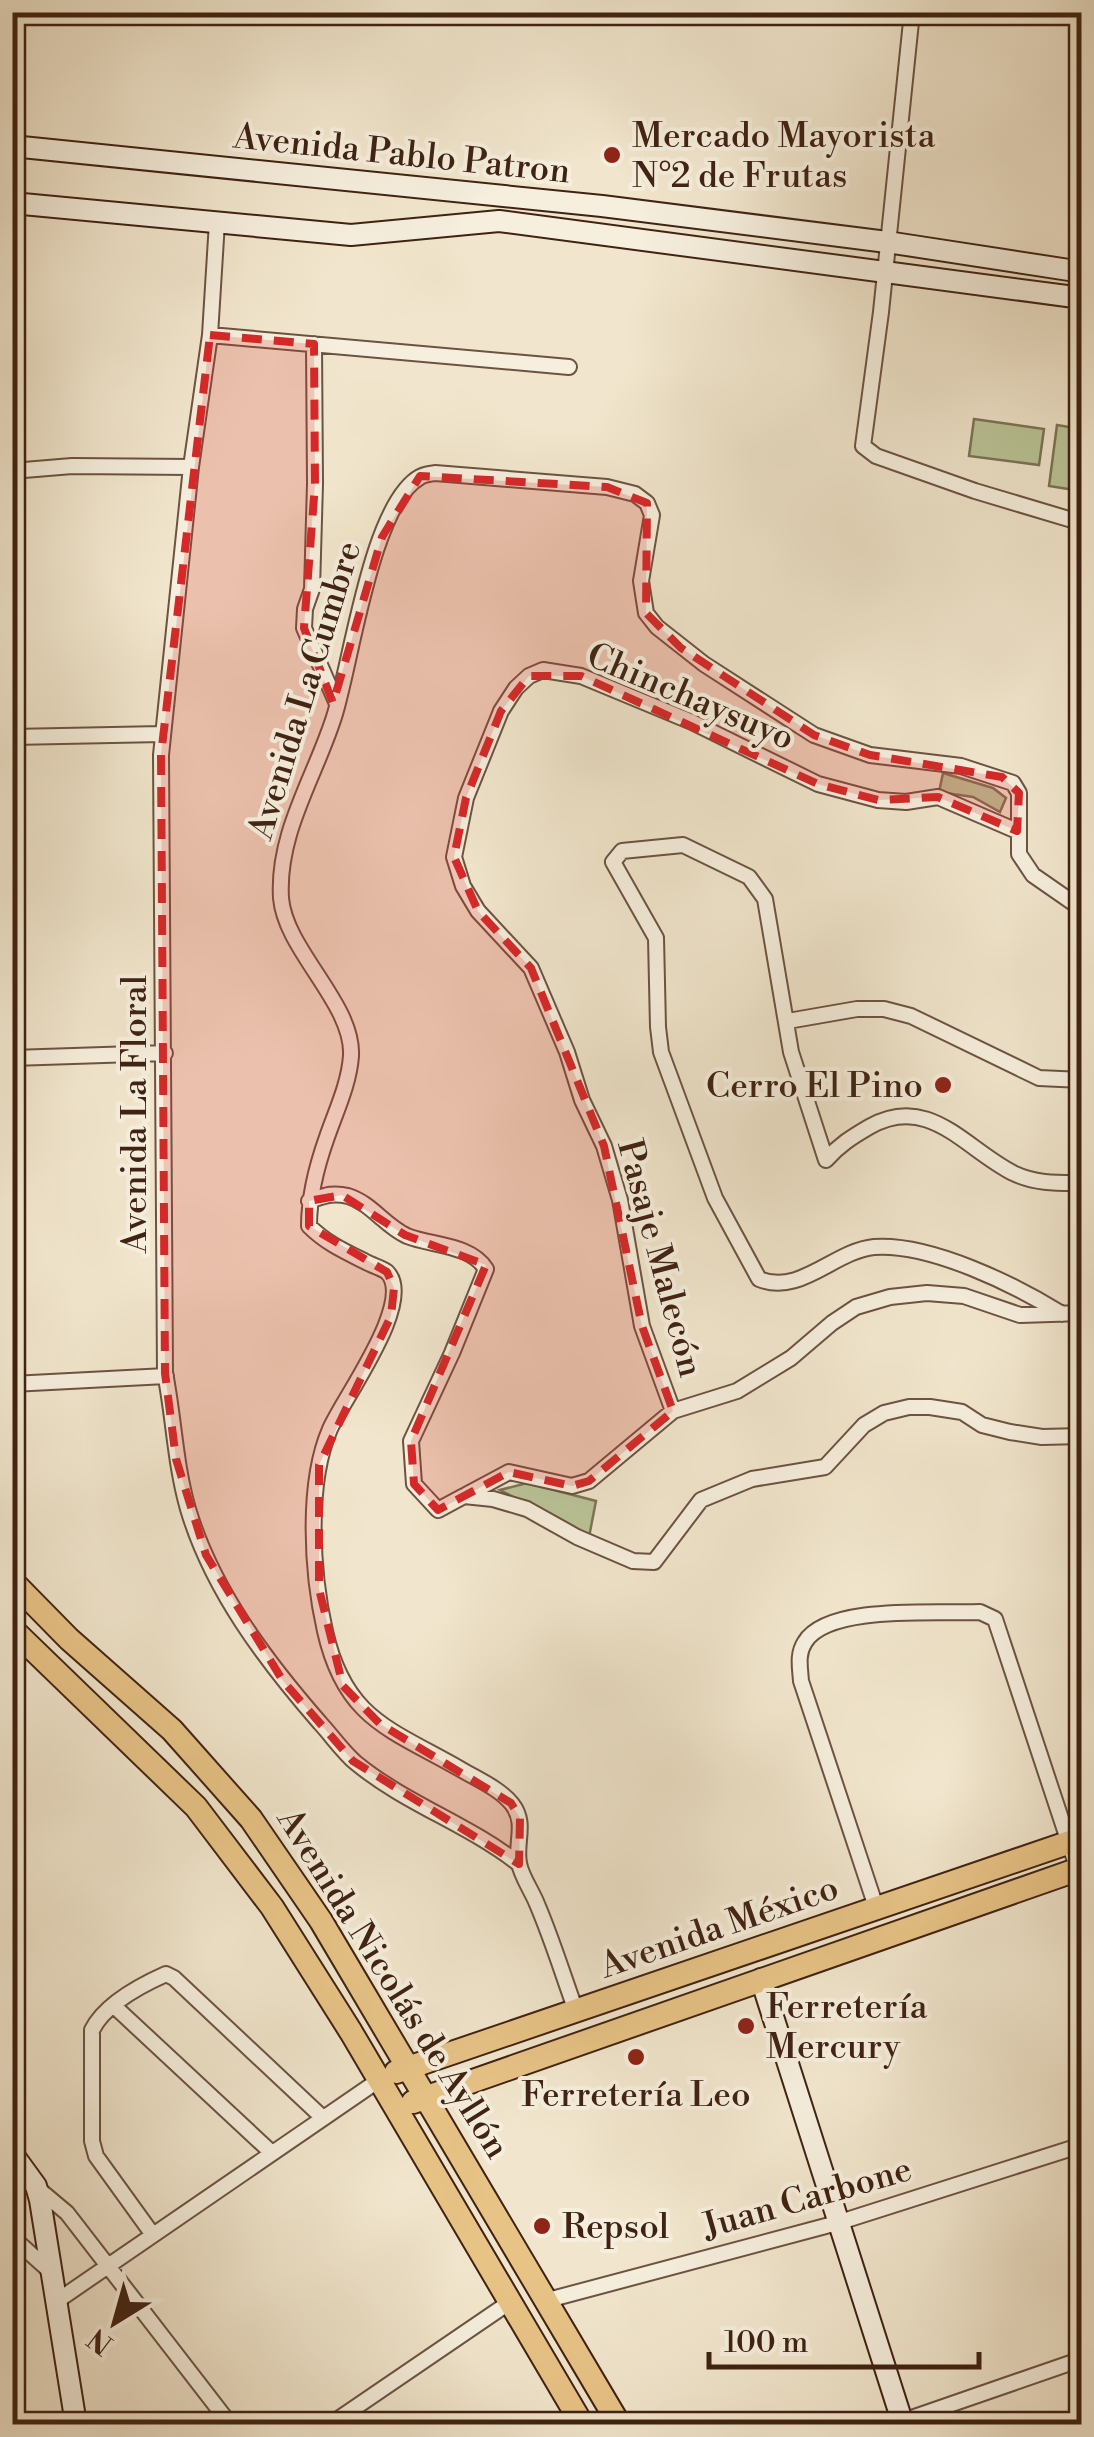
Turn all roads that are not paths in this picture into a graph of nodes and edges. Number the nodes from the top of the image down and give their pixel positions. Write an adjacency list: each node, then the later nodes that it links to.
1 (912, 12): 5 (street)
2 (12, 146): 5 (street, Avenida Pablo Patron)
3 (12, 203): 4 (street, Avenida Pablo Patron)
4 (218, 222): 6 (street, Avenida Pablo Patron); 9 (street, Avenida La Floral)
5 (887, 242): 6 (street); 7 (street, Avenida Pablo Patron)
6 (885, 272): 8 (street, Avenida Pablo Patron); 14 (street)
7 (1082, 272)
8 (1082, 298)
9 (210, 335): 10 (street); 12 (street, Avenida La Floral)
10 (314, 344): 11 (street); 15 (street)
11 (569, 367)
12 (191, 467): 13 (street); 16 (street, Avenida La Floral)
13 (12, 472)
14 (1082, 522)
15 (337, 704): 18 (street, Avenida La Cumbre); 26 (street, Avenida La Cumbre)
16 (162, 734): 17 (street); 22 (street, Avenida La Floral)
17 (12, 737)
18 (1017, 831): 19 (street, Chinchaysuyo); 20 (street)
19 (454, 857): 31 (street, Pasaje Malecón)
20 (1082, 909)
21 (788, 1021): 24 (street); 25 (street); 28 (street)
22 (165, 1052): 23 (street); 29 (street, Avenida La Floral)
23 (12, 1058)
24 (1082, 1080)
25 (1082, 1183)
26 (310, 1201): 33 (street); 37 (street)
27 (1082, 1312): 28 (street)
28 (1062, 1314): 31 (street)
29 (166, 1376): 30 (street); 37 (street, Avenida La Floral)
30 (12, 1384)
31 (673, 1412): 33 (street)
32 (1082, 1436): 33 (street)
33 (464, 1496)
34 (12, 1581): 43 (main road, Avenida Nicolás de Ayllón)
35 (12, 1628): 44 (main road, Avenida Nicolás de Ayllón)
36 (1075, 1840): 38 (street); 39 (main road, Avenida México); 39 (street)
37 (518, 1864): 42 (street)
38 (1080, 1873): 40 (main road, Avenida México)
39 (877, 1910): 42 (main road, Avenida México)
40 (760, 1979): 45 (main road, Avenida México); 52 (street)
41 (113, 2005): 47 (street); 50 (street); 53 (street)
42 (576, 2011): 43 (main road, Avenida México)
43 (408, 2067): 44 (main road, Avenida México); 45 (main road, Avenida Nicolás de Ayllón)
44 (379, 2080): 46 (main road, Avenida Nicolás de Ayllón); 47 (street)
45 (426, 2097): 46 (main road, Avenida México); 57 (main road, Avenida Nicolás de Ayllón)
46 (396, 2109): 59 (main road, Avenida Nicolás de Ayllón)
47 (323, 2118): 50 (street)
48 (1082, 2145): 52 (street, Juan Carbone)
49 (12, 2153): 51 (street)
50 (272, 2153): 53 (street)
51 (36, 2186): 55 (street); 56 (street)
52 (836, 2223): 57 (street, Juan Carbone); 66 (street)
53 (153, 2235): 55 (street)
54 (12, 2236): 56 (street)
55 (108, 2266): 58 (street); 62 (street)
56 (52, 2272): 58 (street)
57 (548, 2300): 65 (main road, Avenida Nicolás de Ayllón)
58 (56, 2301): 61 (street)
59 (510, 2302): 63 (street); 64 (main road, Avenida Nicolás de Ayllón)
60 (1082, 2359): 66 (street)
61 (76, 2424)
62 (230, 2424)
63 (331, 2424)
64 (582, 2424)
65 (619, 2424)
66 (900, 2424)

